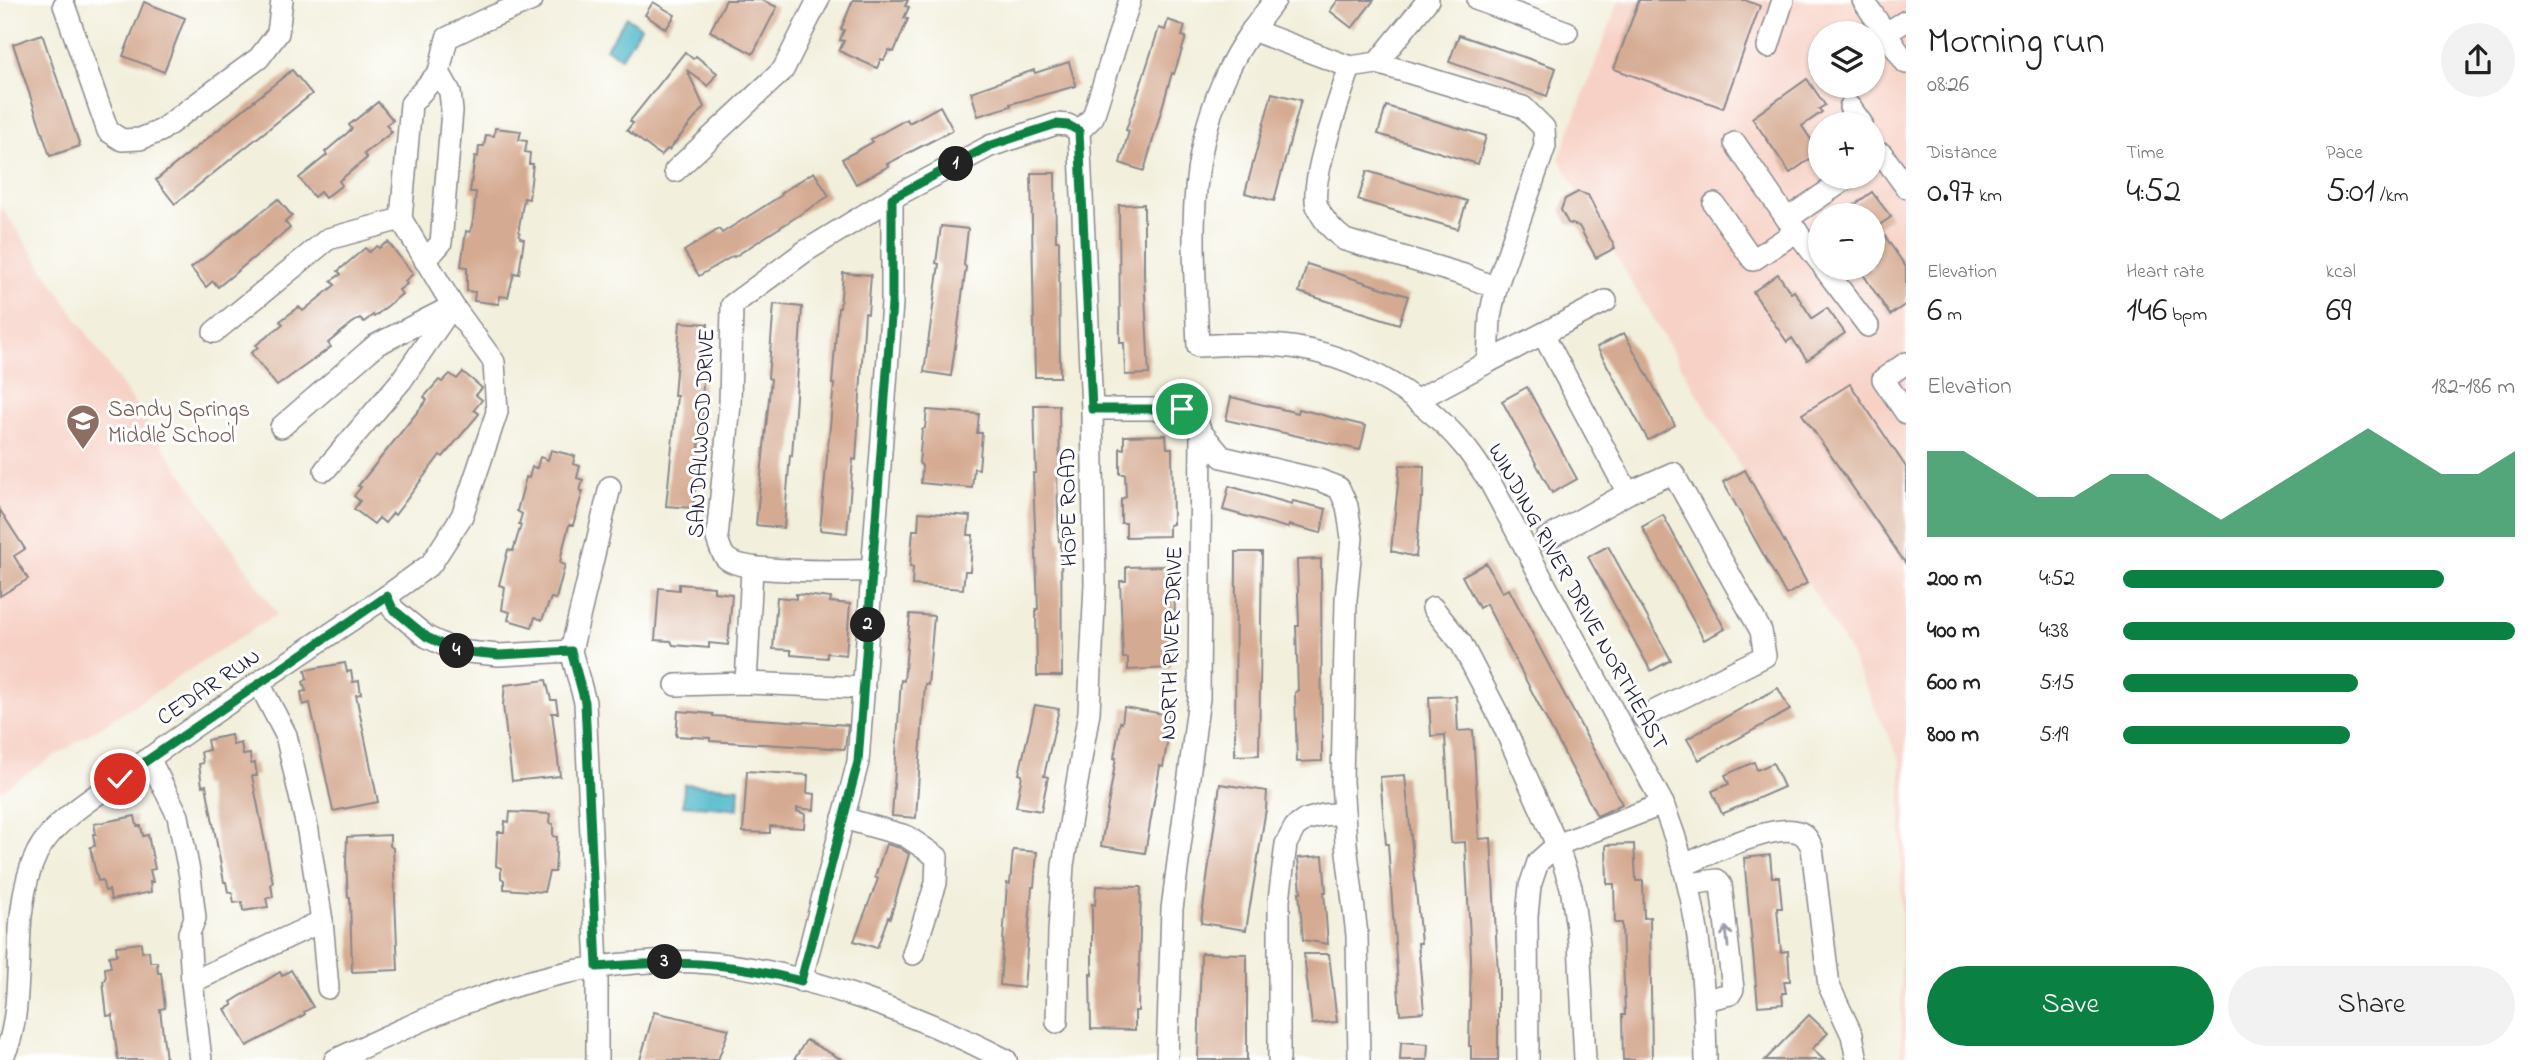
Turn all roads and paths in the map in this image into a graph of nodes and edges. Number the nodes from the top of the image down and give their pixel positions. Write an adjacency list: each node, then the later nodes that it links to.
1 (282, 0): 10 (street)
2 (532, 0): 19 (street)
3 (818, 0): 23 (street)
4 (1130, 0): 20 (street)
5 (1275, 0): 12 (street)
6 (1428, 0): 16 (street)
7 (1478, 0): 13 (street)
8 (1783, 0): 15 (street)
9 (1863, 0): 14 (street)
10 (64, 5)
11 (1906, 21): 14 (street)
12 (1252, 30): 18 (street); 41 (street, WINDING RIVER DRIVE NORTHEAST)
13 (1567, 32)
14 (1886, 33): 17 (street)
15 (1768, 47)
16 (1377, 63): 18 (street); 33 (street)
17 (1906, 63)
18 (1350, 67): 33 (street)
19 (439, 72): 28 (street); 31 (street)
20 (1079, 131): 26 (street, SANDALWOOD DRIVE); 42 (street, HOPE ROAD)
21 (1735, 143): 29 (street)
22 (1885, 162): 24 (street)
23 (675, 171)
24 (1906, 187)
25 (1835, 189): 29 (street)
26 (892, 198): 50 (street, SANDALWOOD DRIVE); 51 (street)
27 (1714, 204): 29 (street)
28 (401, 219): 31 (street, CEDAR RUN); 37 (street)
29 (1792, 225): 30 (street)
30 (1808, 246)
31 (425, 261): 35 (street, CEDAR RUN)
32 (1833, 280): 36 (street)
33 (1496, 288): 39 (street)
34 (1606, 302): 38 (street)
35 (453, 306): 44 (street); 46 (street); 52 (street, CEDAR RUN)
36 (1868, 326)
37 (214, 332)
38 (1543, 334): 39 (street); 48 (street)
39 (1488, 362): 41 (street)
40 (1906, 363): 43 (street)
41 (1417, 400): 61 (street, WINDING RIVER DRIVE NORTHEAST)
42 (1092, 409): 45 (street); 73 (street, HOPE ROAD)
43 (1906, 414)
44 (281, 427)
45 (1201, 432): 62 (street); 79 (street, NORTH RIVER DRIVE)
46 (324, 470)
47 (610, 487): 54 (street)
48 (1628, 493): 49 (street); 59 (street)
49 (1546, 539)
50 (752, 569): 51 (street, SANDALWOOD DRIVE); 56 (street)
51 (872, 571): 58 (street)
52 (387, 596): 54 (street); 55 (street, CEDAR RUN)
53 (1433, 608): 64 (street)
54 (571, 651): 68 (street)
55 (259, 683): 60 (street, CEDAR RUN); 66 (street)
56 (746, 683): 57 (street); 58 (street)
57 (676, 685)
58 (864, 688): 63 (street)
59 (1643, 718)
60 (149, 758): 70 (street); 74 (street, CEDAR RUN)
61 (1663, 804): 64 (street); 65 (street, WINDING RIVER DRIVE NORTHEAST)
62 (1344, 813): 80 (street); 81 (street)
63 (844, 818): 67 (street); 69 (street)
64 (1557, 845): 82 (street); 83 (street)
65 (1687, 875): 72 (street, WINDING RIVER DRIVE NORTHEAST); 72 (street, one-way to 65); 85 (street)
66 (322, 921): 70 (street); 71 (street)
67 (913, 954)
68 (597, 967): 69 (street); 76 (street); 77 (street)
69 (801, 981): 78 (street)
70 (192, 982): 75 (street)
71 (328, 988)
72 (1705, 1000): 84 (street, WINDING RIVER DRIVE NORTHEAST)
73 (1057, 1022)
74 (0, 1060)
75 (201, 1060)
76 (335, 1060)
77 (597, 1060)
78 (1006, 1060)
79 (1167, 1060)
80 (1279, 1060)
81 (1359, 1060)
82 (1528, 1060)
83 (1585, 1060)
84 (1706, 1060)
85 (1857, 1060)

